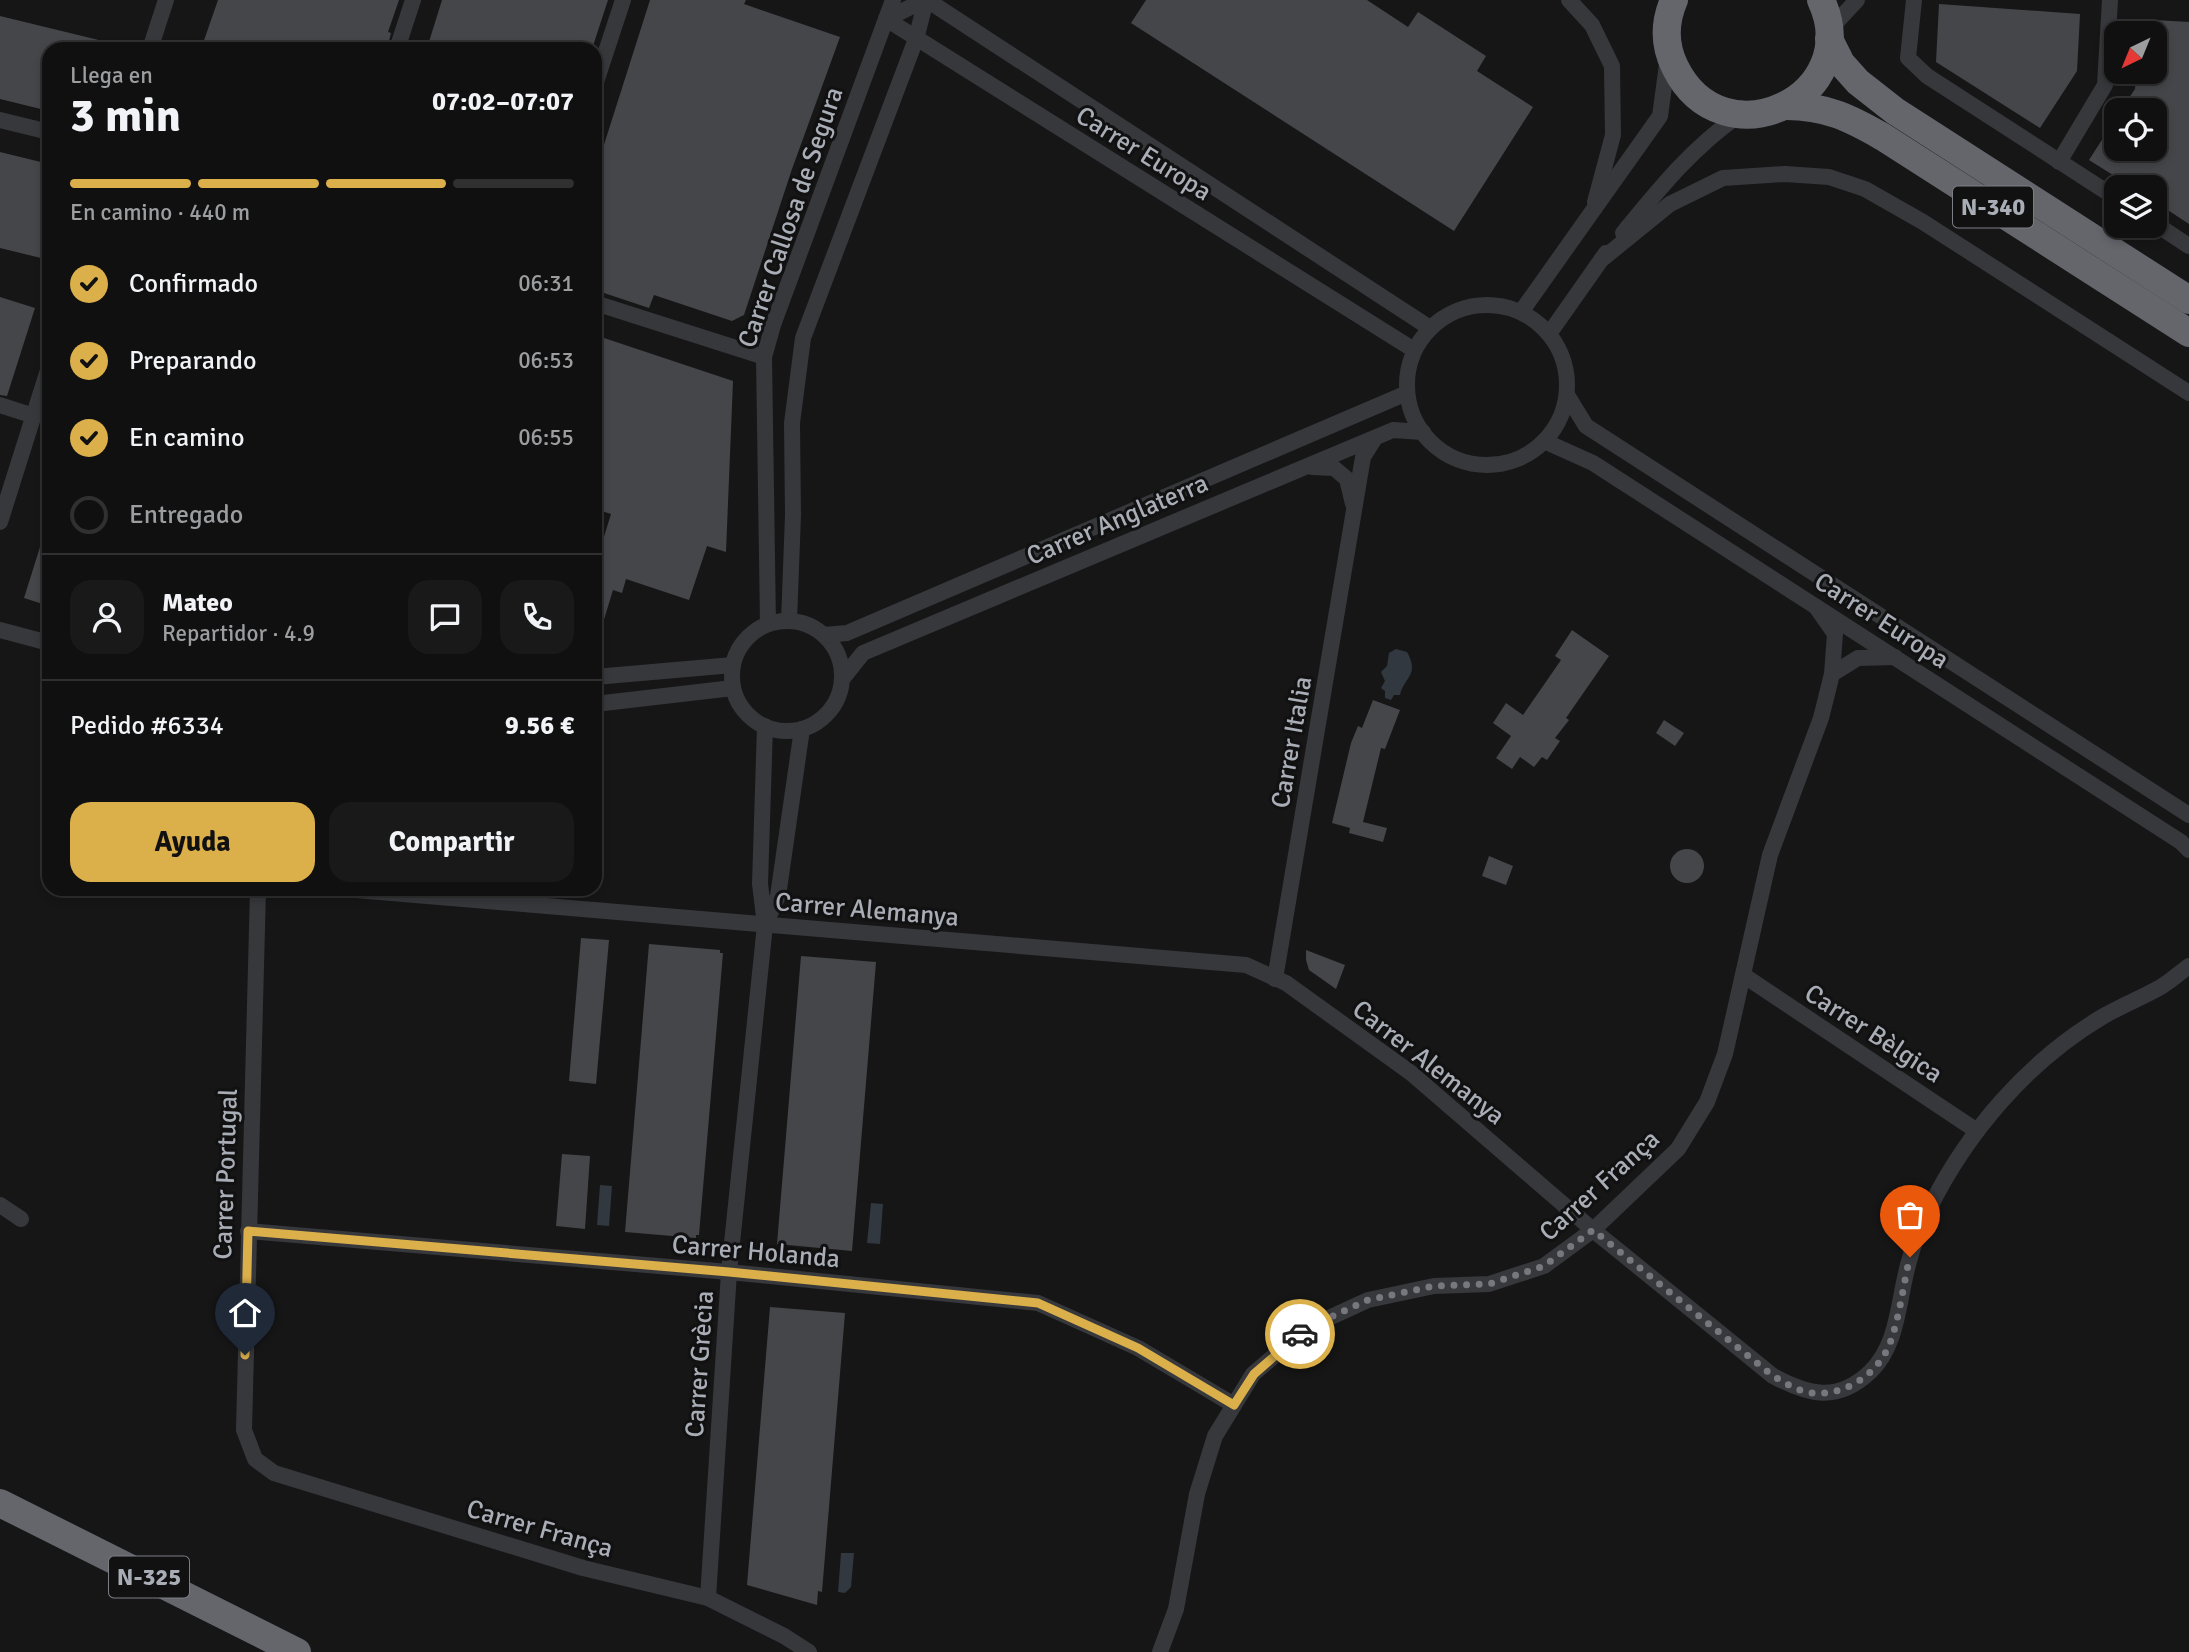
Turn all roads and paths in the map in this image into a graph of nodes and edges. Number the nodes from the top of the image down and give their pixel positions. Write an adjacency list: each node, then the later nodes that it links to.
1 (166, 0): 16 (street)
2 (413, 0): 17 (street)
3 (623, 0): 19 (street)
4 (893, 0): 13 (street, Carrer Callosa de Segura)
5 (926, 0): 13 (street); 15 (street, Carrer Callosa de Segura); 33 (street, Carrer Europa)
6 (1569, 0): 26 (street)
7 (1650, 0): 12 (highway, N-340)
8 (1821, 0): 14 (highway, N-340)
9 (1857, 0): 14 (street)
10 (1914, 0): 24 (street)
11 (2110, 0): 24 (street)
12 (1670, 13): 18 (highway, N-340)
13 (886, 19): 15 (street, Carrer Europa); 37 (street, Carrer Callosa de Segura)
14 (1829, 34): 20 (highway, N-340); 30 (highway, N-340)
15 (916, 39): 36 (street, Carrer Europa); 51 (street, Carrer Callosa de Segura)
16 (152, 42)
17 (399, 42)
18 (1669, 55): 21 (highway, N-340); 26 (street)
19 (602, 64)
20 (1786, 106): 21 (highway, N-340); 34 (highway, N-340)
21 (1739, 115): 29 (street)
22 (0, 120): 23 (street)
23 (42, 130)
24 (2059, 162): 25 (street)
25 (2104, 190)
26 (1592, 214): 32 (street)
27 (2167, 232): 28 (street)
28 (2189, 246)
29 (1601, 260): 35 (street); 40 (street)
30 (2189, 300)
31 (602, 305): 37 (street)
32 (1521, 312): 33 (street); 35 (street)
33 (1430, 328): 36 (street)
34 (2189, 332)
35 (1549, 334): 41 (street)
36 (1414, 350): 39 (street)
37 (764, 358): 52 (street, Carrer Callosa de Segura)
38 (42, 390): 43 (street)
39 (1407, 393): 44 (street); 54 (street, Carrer Anglaterra)
40 (2189, 393)
41 (1567, 395): 46 (street); 65 (street, Carrer Europa)
42 (0, 405): 43 (street)
43 (34, 416): 49 (street)
44 (1423, 432): 45 (street, Carrer Anglaterra); 46 (street)
45 (1375, 438): 47 (street, Carrer Anglaterra); 48 (street, Carrer Italia)
46 (1544, 441): 50 (street, Carrer Europa)
47 (1304, 467): 48 (street, Carrer Italia); 60 (street, Carrer Anglaterra)
48 (1355, 513): 72 (street, Carrer Italia)
49 (0, 522)
50 (1816, 607): 56 (street, Carrer Europa); 58 (street, Carrer França)
51 (789, 621): 52 (street); 54 (street)
52 (768, 624): 57 (street)
53 (0, 630): 55 (street)
54 (824, 635): 60 (street)
55 (42, 641)
56 (1895, 657): 58 (street); 66 (street, Carrer Europa)
57 (733, 665): 59 (street); 61 (street)
58 (1832, 674): 71 (street, Carrer França)
59 (602, 676)
60 (843, 678): 64 (street)
61 (733, 688): 62 (street); 63 (street)
62 (602, 703)
63 (765, 726): 64 (street); 69 (street, Carrer Grècia)
64 (802, 729): 69 (street, Carrer Grècia)
65 (2189, 815)
66 (2189, 850)
67 (258, 896): 77 (street, Carrer Portugal)
68 (426, 896): 69 (street, Carrer Alemanya)
69 (765, 925): 72 (street, Carrer Alemanya); 78 (street, Carrer Grècia)
70 (2189, 966): 73 (street, Carrer Alemanya)
71 (1743, 975): 73 (street, Carrer Bèlgica); 76 (street, Carrer França)
72 (1275, 979): 76 (street, Carrer Alemanya)
73 (1977, 1130): 76 (street, Carrer Alemanya)
74 (0, 1205): 75 (street)
75 (21, 1219)
76 (1593, 1230): 79 (street, Carrer França)
77 (248, 1231): 78 (street, Carrer Holanda); 80 (street, Carrer Portugal)
78 (729, 1272): 79 (street, Carrer Holanda); 82 (street, Carrer Grècia)
79 (1234, 1405): 85 (street, Carrer França)
80 (255, 1459): 82 (street, Carrer França)
81 (0, 1503): 83 (highway, N-325)
82 (708, 1598): 84 (street, Carrer França)
83 (297, 1652)
84 (809, 1652)
85 (1160, 1652)

